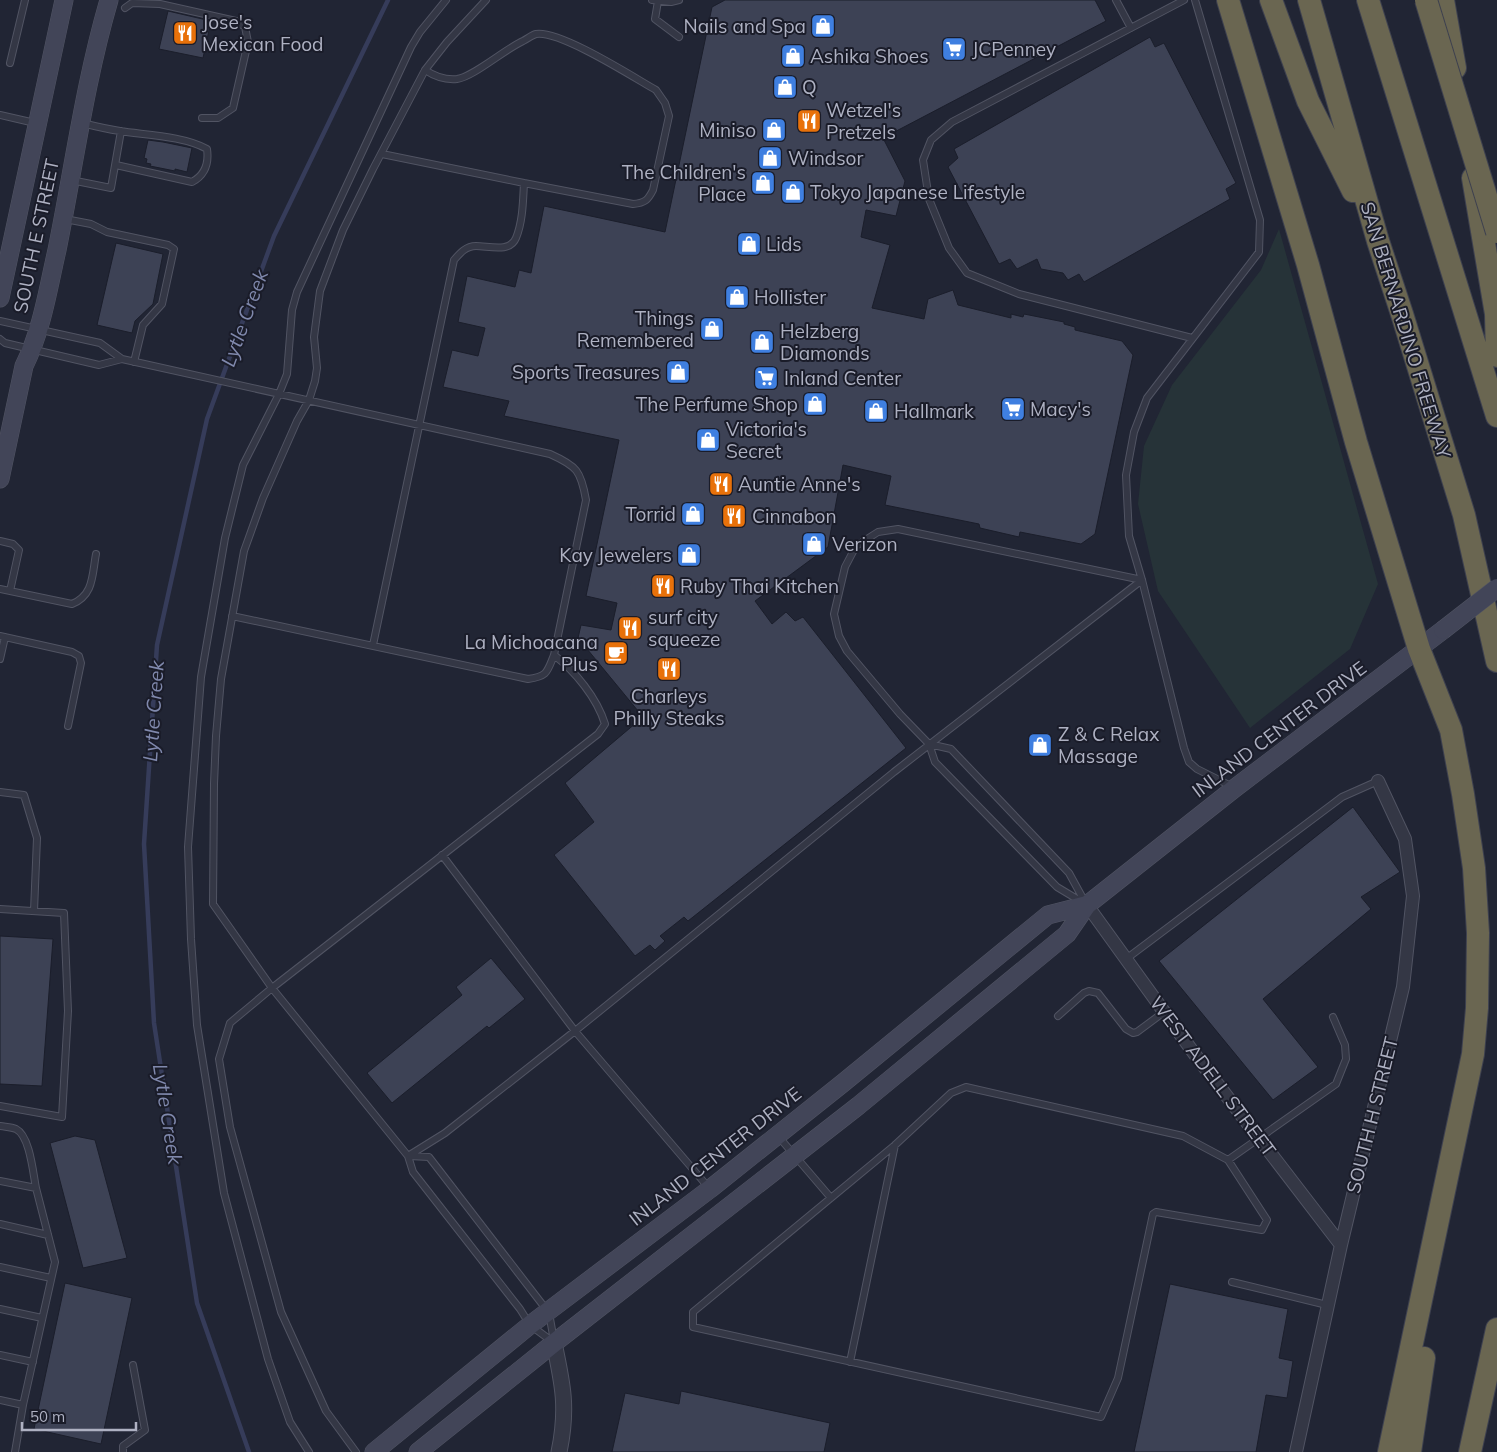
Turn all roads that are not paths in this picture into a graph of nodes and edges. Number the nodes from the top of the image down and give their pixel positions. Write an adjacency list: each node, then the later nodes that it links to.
1 (25, 0): 20 (lane)
2 (62, 0): 24 (main road, SOUTH E STREET)
3 (109, 0): 25 (main road, SOUTH E STREET)
4 (446, 0): 43 (lane)
5 (486, 0): 21 (lane)
6 (679, 0): 16 (lane)
7 (1116, 0): 18 (lane)
8 (1184, 0): 18 (lane)
9 (1195, 0): 37 (lane)
10 (1228, 0): 57 (highway)
11 (1272, 0): 33 (highway)
12 (1309, 0): 33 (highway, SAN BERNARDINO FREEWAY)
13 (1368, 0): 45 (highway)
14 (1426, 0): 32 (highway, bridge)
15 (1443, 0): 40 (highway)
16 (655, 1): 19 (lane)
17 (125, 8): 23 (lane)
18 (1131, 28): 37 (lane)
19 (680, 37)
20 (10, 63)
21 (424, 70): 27 (lane); 30 (lane)
22 (0, 114): 24 (lane)
23 (202, 118)
24 (37, 123): 34 (main road, SOUTH E STREET)
25 (80, 123): 26 (lane); 29 (main road, SOUTH E STREET)
26 (121, 131): 28 (lane); 28 (lane)
27 (382, 154): 30 (lane); 44 (lane)
28 (116, 165): 29 (lane)
29 (70, 180): 31 (main road, SOUTH E STREET)
30 (524, 183): 46 (lane)
31 (63, 219): 36 (main road, SOUTH E STREET); 42 (lane)
32 (1497, 232)
33 (1378, 241): 60 (highway, SAN BERNARDINO FREEWAY)
34 (0, 298)
35 (0, 321): 36 (lane)
36 (38, 329): 39 (main road, SOUTH E STREET); 41 (lane)
37 (1192, 338): 50 (lane)
38 (0, 339): 39 (lane)
39 (32, 349): 41 (lane); 47 (main road, SOUTH E STREET)
40 (1497, 356)
41 (122, 359): 42 (lane)
42 (134, 362): 43 (lane)
43 (279, 394): 44 (lane); 110 (lane)
44 (309, 400): 46 (lane); 54 (lane)
45 (1497, 416)
46 (419, 424): 56 (lane); 58 (lane)
47 (0, 479)
48 (0, 541): 53 (lane)
49 (96, 554): 53 (lane)
50 (1142, 580): 62 (lane); 62 (lane); 64 (lane)
51 (1497, 588): 57 (main road, INLAND CENTER DRIVE, bridge)
52 (0, 589): 53 (lane)
53 (10, 591)
54 (232, 616): 56 (lane); 71 (lane)
55 (2, 637): 59 (lane); 61 (lane)
56 (373, 645): 58 (lane)
57 (1420, 649): 64 (main road, INLAND CENTER DRIVE); 76 (highway)
58 (554, 655): 66 (lane)
59 (0, 659)
60 (1497, 661)
61 (68, 726)
62 (929, 744): 67 (lane); 67 (lane); 75 (lane)
63 (1378, 780): 70 (lane); 91 (street, SOUTH H STREET)
64 (1235, 788): 67 (main road, INLAND CENTER DRIVE)
65 (0, 792): 69 (lane)
66 (442, 855): 71 (lane); 75 (lane)
67 (1087, 905): 70 (street, WEST ADELL STREET); 79 (main road, INLAND CENTER DRIVE); 83 (main road, INLAND CENTER DRIVE)
68 (0, 909): 69 (lane)
69 (34, 911): 77 (lane)
70 (1126, 959): 72 (street, WEST ADELL STREET)
71 (272, 988): 82 (lane); 111 (lane)
72 (1164, 1012): 73 (lane); 80 (street, WEST ADELL STREET)
73 (1058, 1016)
74 (1333, 1018): 80 (lane)
75 (575, 1031): 82 (lane); 87 (lane)
76 (1466, 1091): 116 (highway); 117 (highway)
77 (0, 1106)
78 (0, 1126): 86 (lane)
79 (777, 1135): 83 (lane); 87 (main road, INLAND CENTER DRIVE)
80 (1258, 1138): 84 (lane); 91 (street, WEST ADELL STREET)
81 (895, 1146): 84 (lane); 88 (lane); 104 (lane)
82 (408, 1156): 97 (lane); 99 (lane)
83 (794, 1156): 88 (lane); 101 (main road, INLAND CENTER DRIVE)
84 (1228, 1160): 104 (lane)
85 (0, 1181): 86 (lane)
86 (36, 1188): 90 (lane)
87 (710, 1189): 97 (main road, INLAND CENTER DRIVE)
88 (831, 1198): 104 (lane)
89 (0, 1224): 90 (lane)
90 (48, 1235): 93 (lane)
91 (1341, 1245): 95 (street, SOUTH H STREET)
92 (0, 1267): 93 (lane)
93 (51, 1278): 98 (lane)
94 (1232, 1282): 95 (lane)
95 (1327, 1305): 115 (street, SOUTH H STREET)
96 (0, 1309): 98 (lane)
97 (549, 1312): 99 (main road, INLAND CENTER DRIVE); 101 (lane)
98 (42, 1318): 103 (lane)
99 (530, 1325): 101 (lane); 112 (main road, INLAND CENTER DRIVE)
100 (1497, 1329): 118 (highway)
101 (554, 1343): 113 (main road, INLAND CENTER DRIVE); 114 (street)
102 (0, 1355): 103 (lane)
103 (33, 1362): 107 (lane)
104 (850, 1362)
105 (133, 1365): 109 (lane)
106 (0, 1400): 107 (lane)
107 (23, 1405): 108 (lane)
108 (15, 1452)
109 (123, 1452)
110 (309, 1452)
111 (356, 1452)
112 (374, 1452)
113 (418, 1452)
114 (559, 1452)
115 (1296, 1452)
116 (1389, 1452)
117 (1410, 1452)
118 (1470, 1452)

